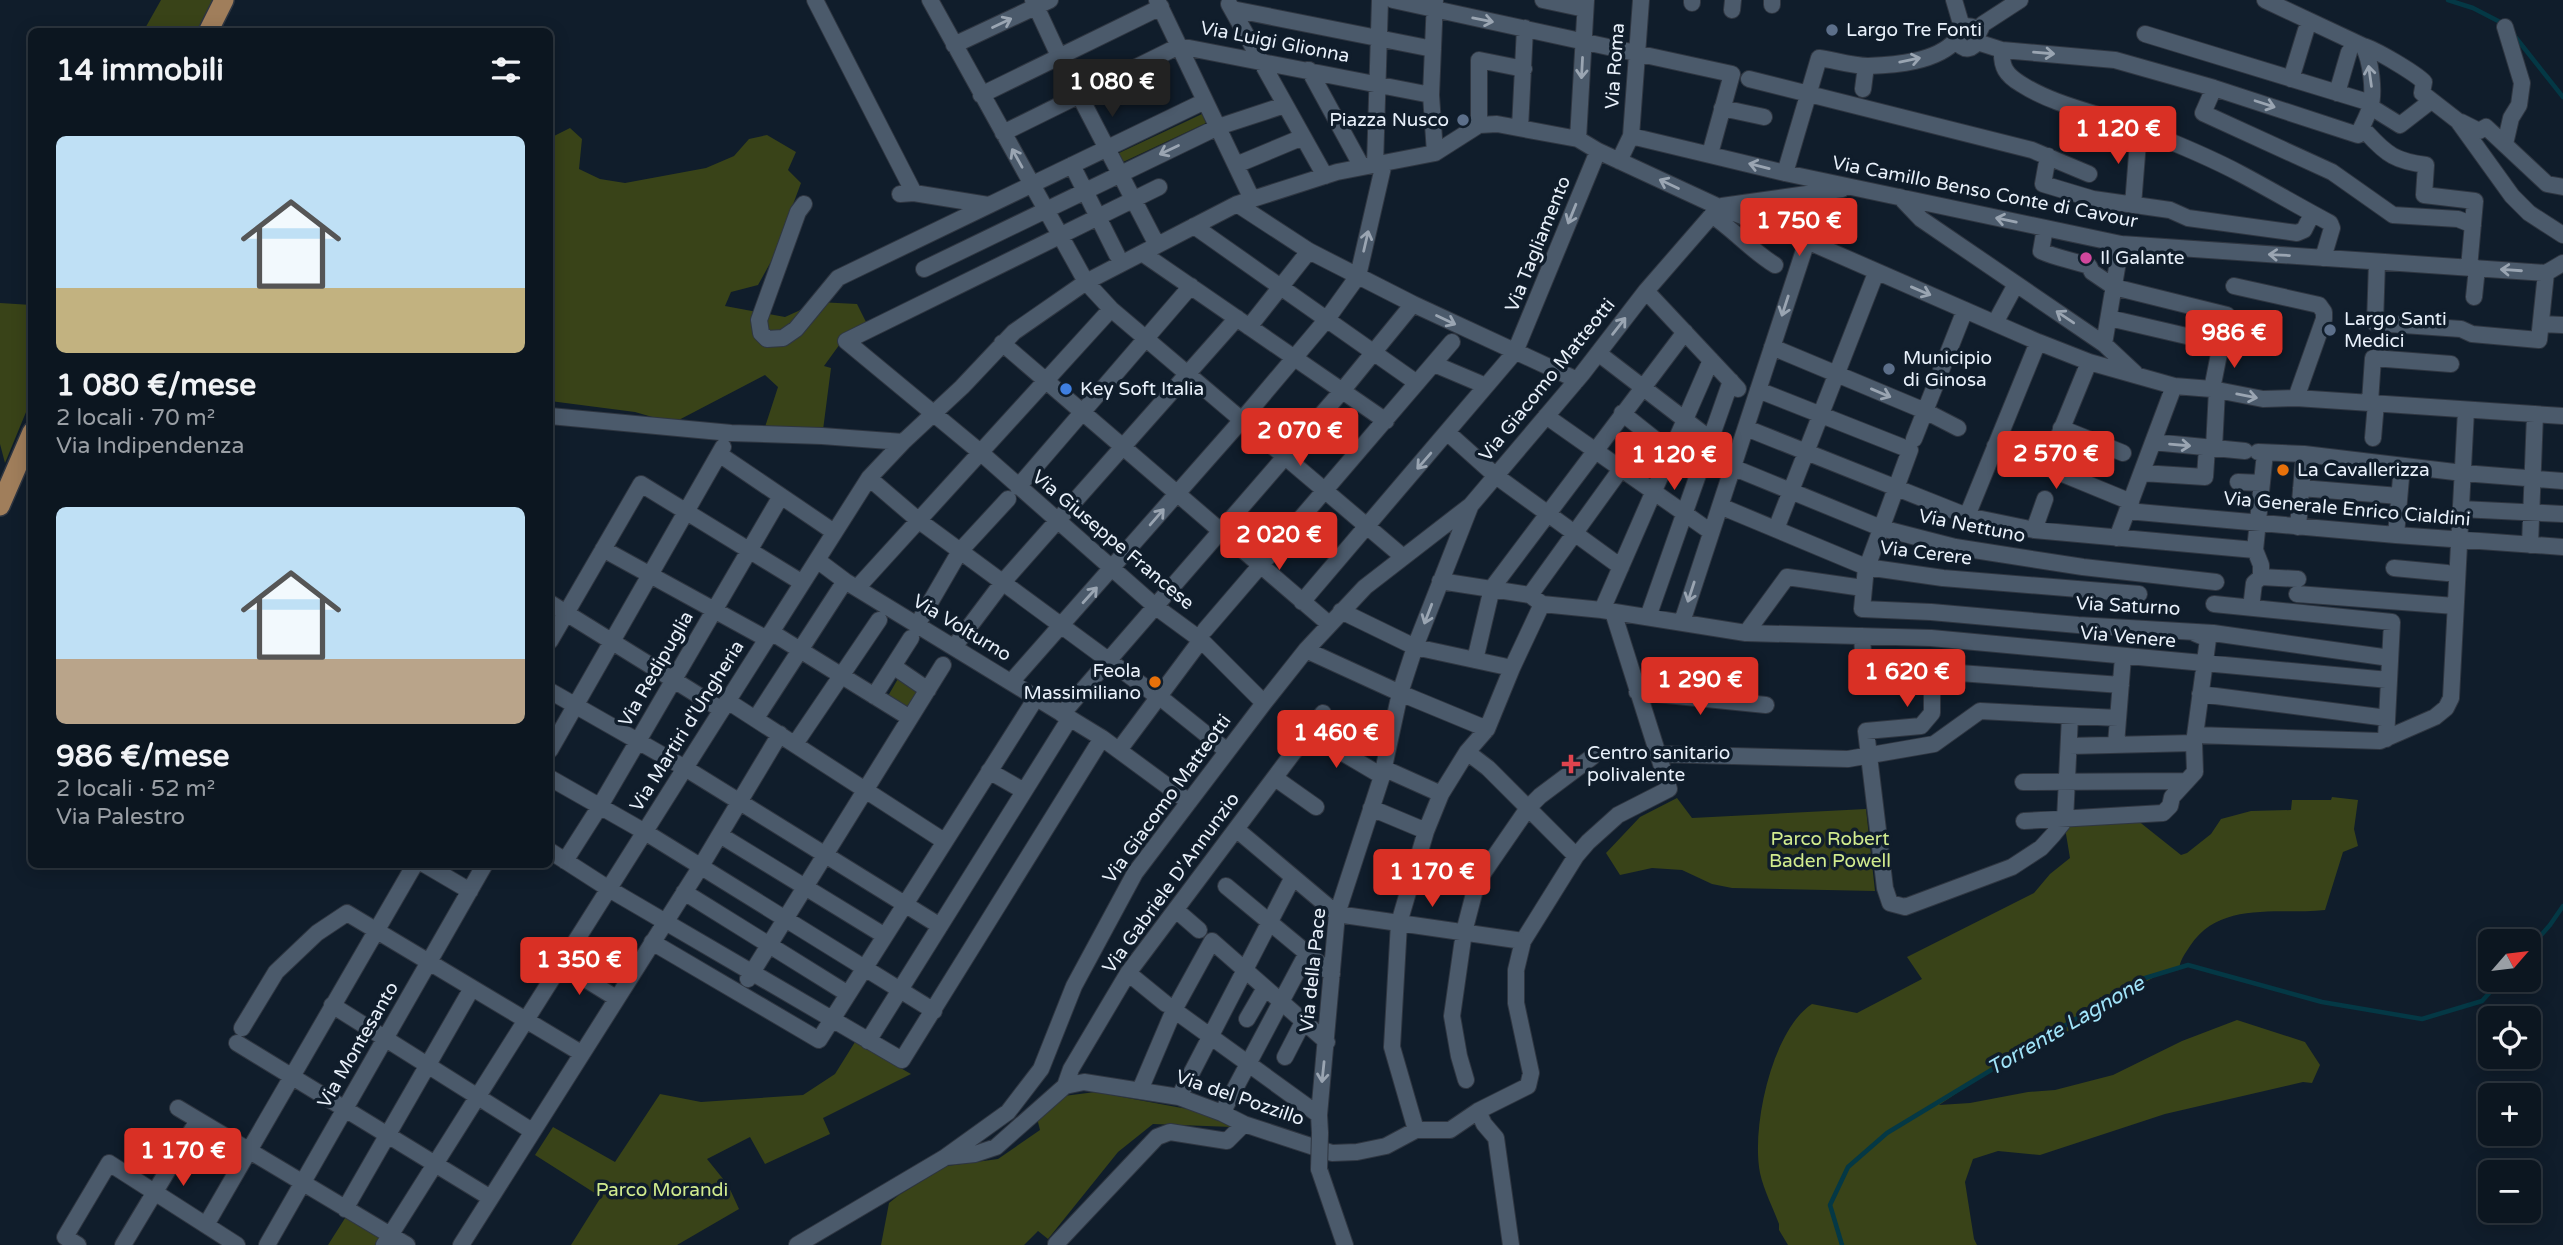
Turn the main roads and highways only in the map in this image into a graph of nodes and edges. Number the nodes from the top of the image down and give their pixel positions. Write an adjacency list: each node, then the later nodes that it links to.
1 (224, 0): 2 (main road)
2 (210, 28)
3 (28, 441): 4 (main road)
4 (0, 506)

